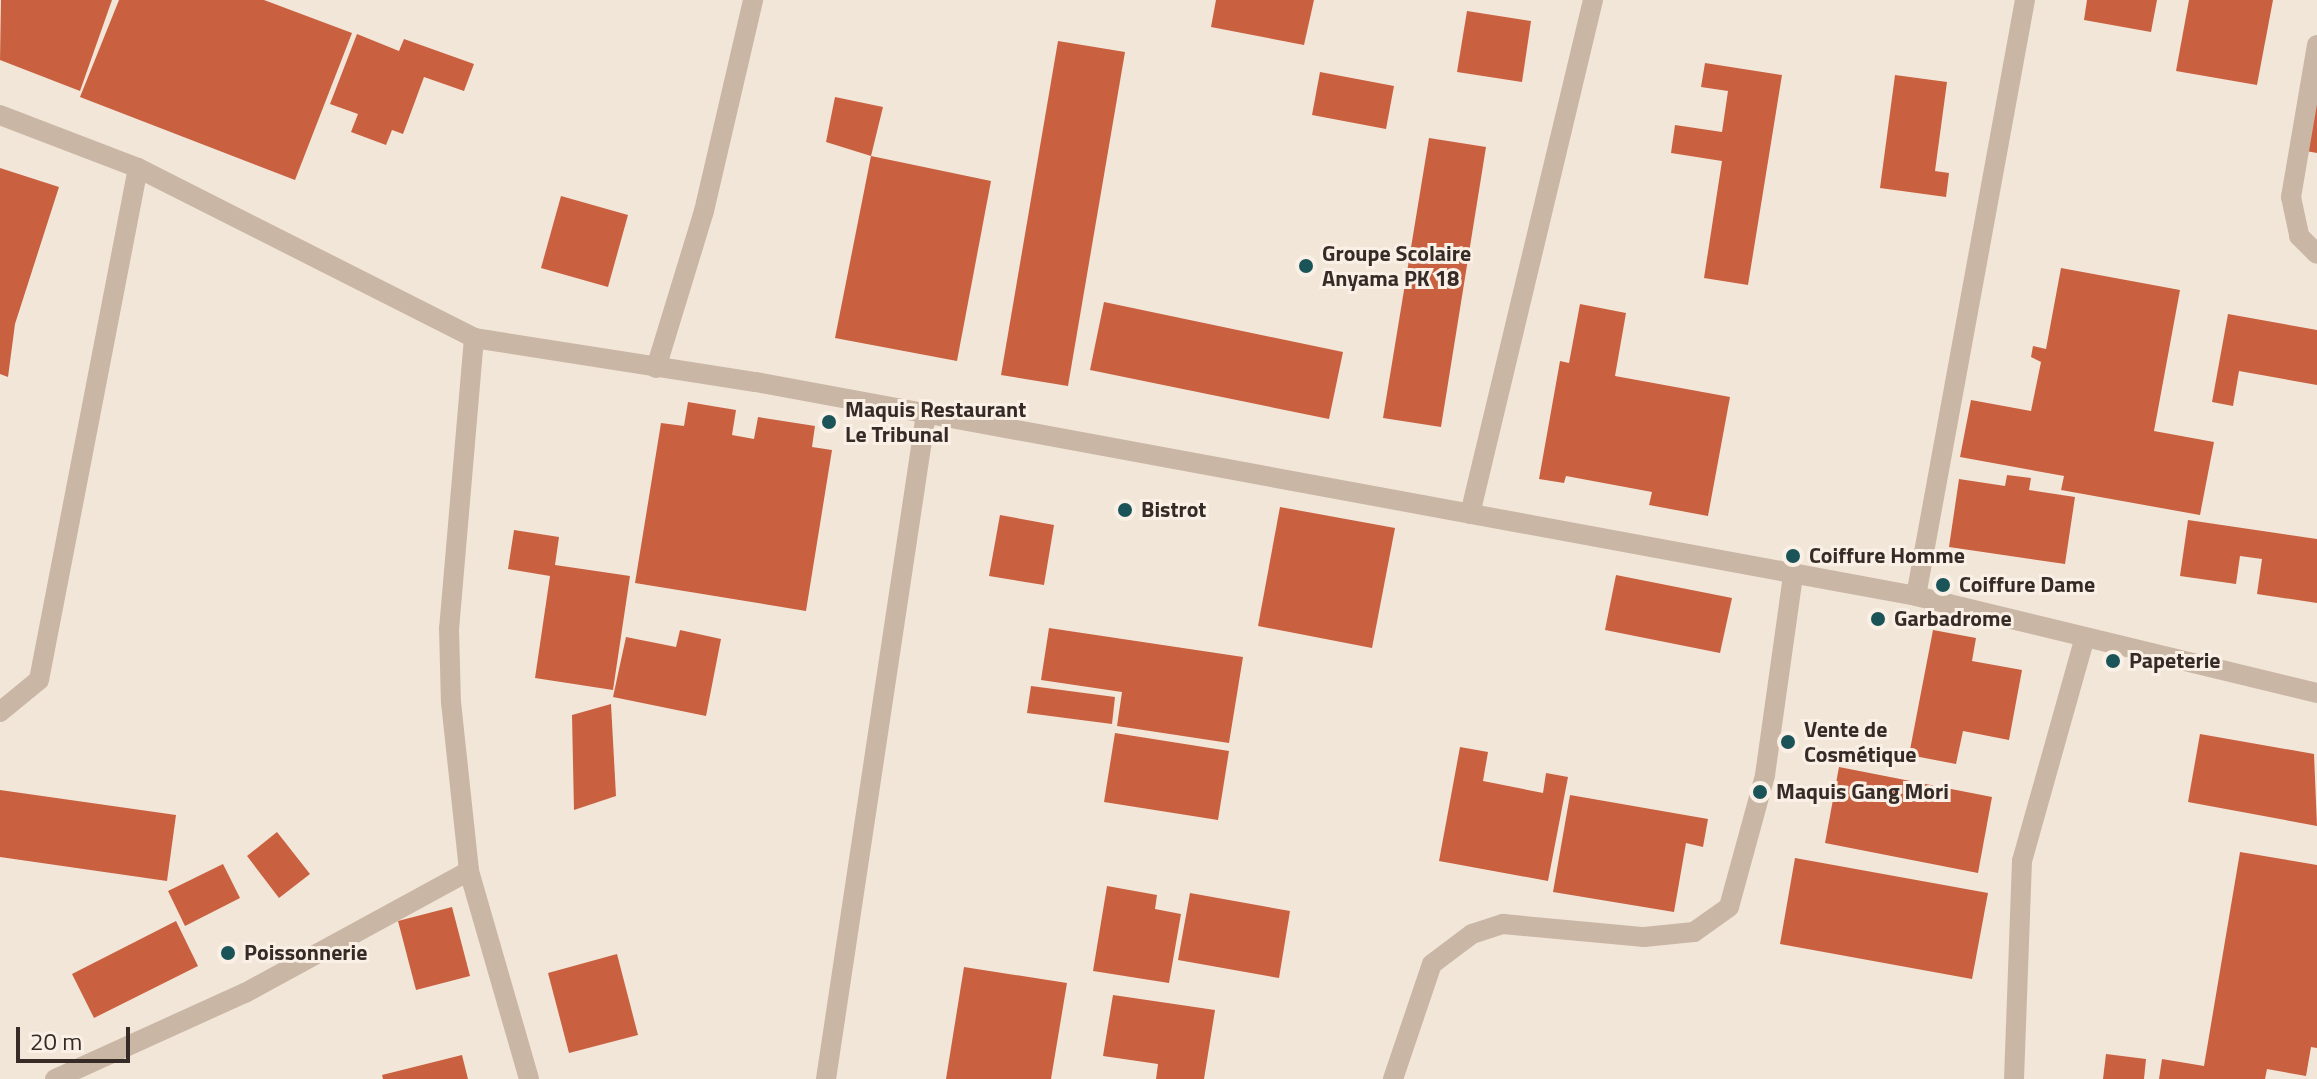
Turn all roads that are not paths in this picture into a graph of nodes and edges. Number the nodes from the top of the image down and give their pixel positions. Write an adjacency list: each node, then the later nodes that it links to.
1 (753, 0): 9 (street)
2 (1593, 0): 11 (street)
3 (2025, 0): 13 (street)
4 (2317, 45): 7 (street)
5 (0, 115): 6 (street)
6 (138, 168): 8 (street); 16 (street)
7 (2317, 254)
8 (474, 338): 9 (street); 17 (street)
9 (656, 368): 10 (street)
10 (926, 414): 11 (street); 20 (street)
11 (1470, 514): 12 (street)
12 (1793, 575): 13 (street); 21 (street)
13 (1916, 596): 14 (street)
14 (2084, 641): 15 (street); 22 (street)
15 (2317, 693)
16 (0, 712)
17 (469, 871): 18 (street); 19 (street)
18 (55, 1079)
19 (529, 1079)
20 (826, 1079)
21 (1393, 1079)
22 (2014, 1079)

